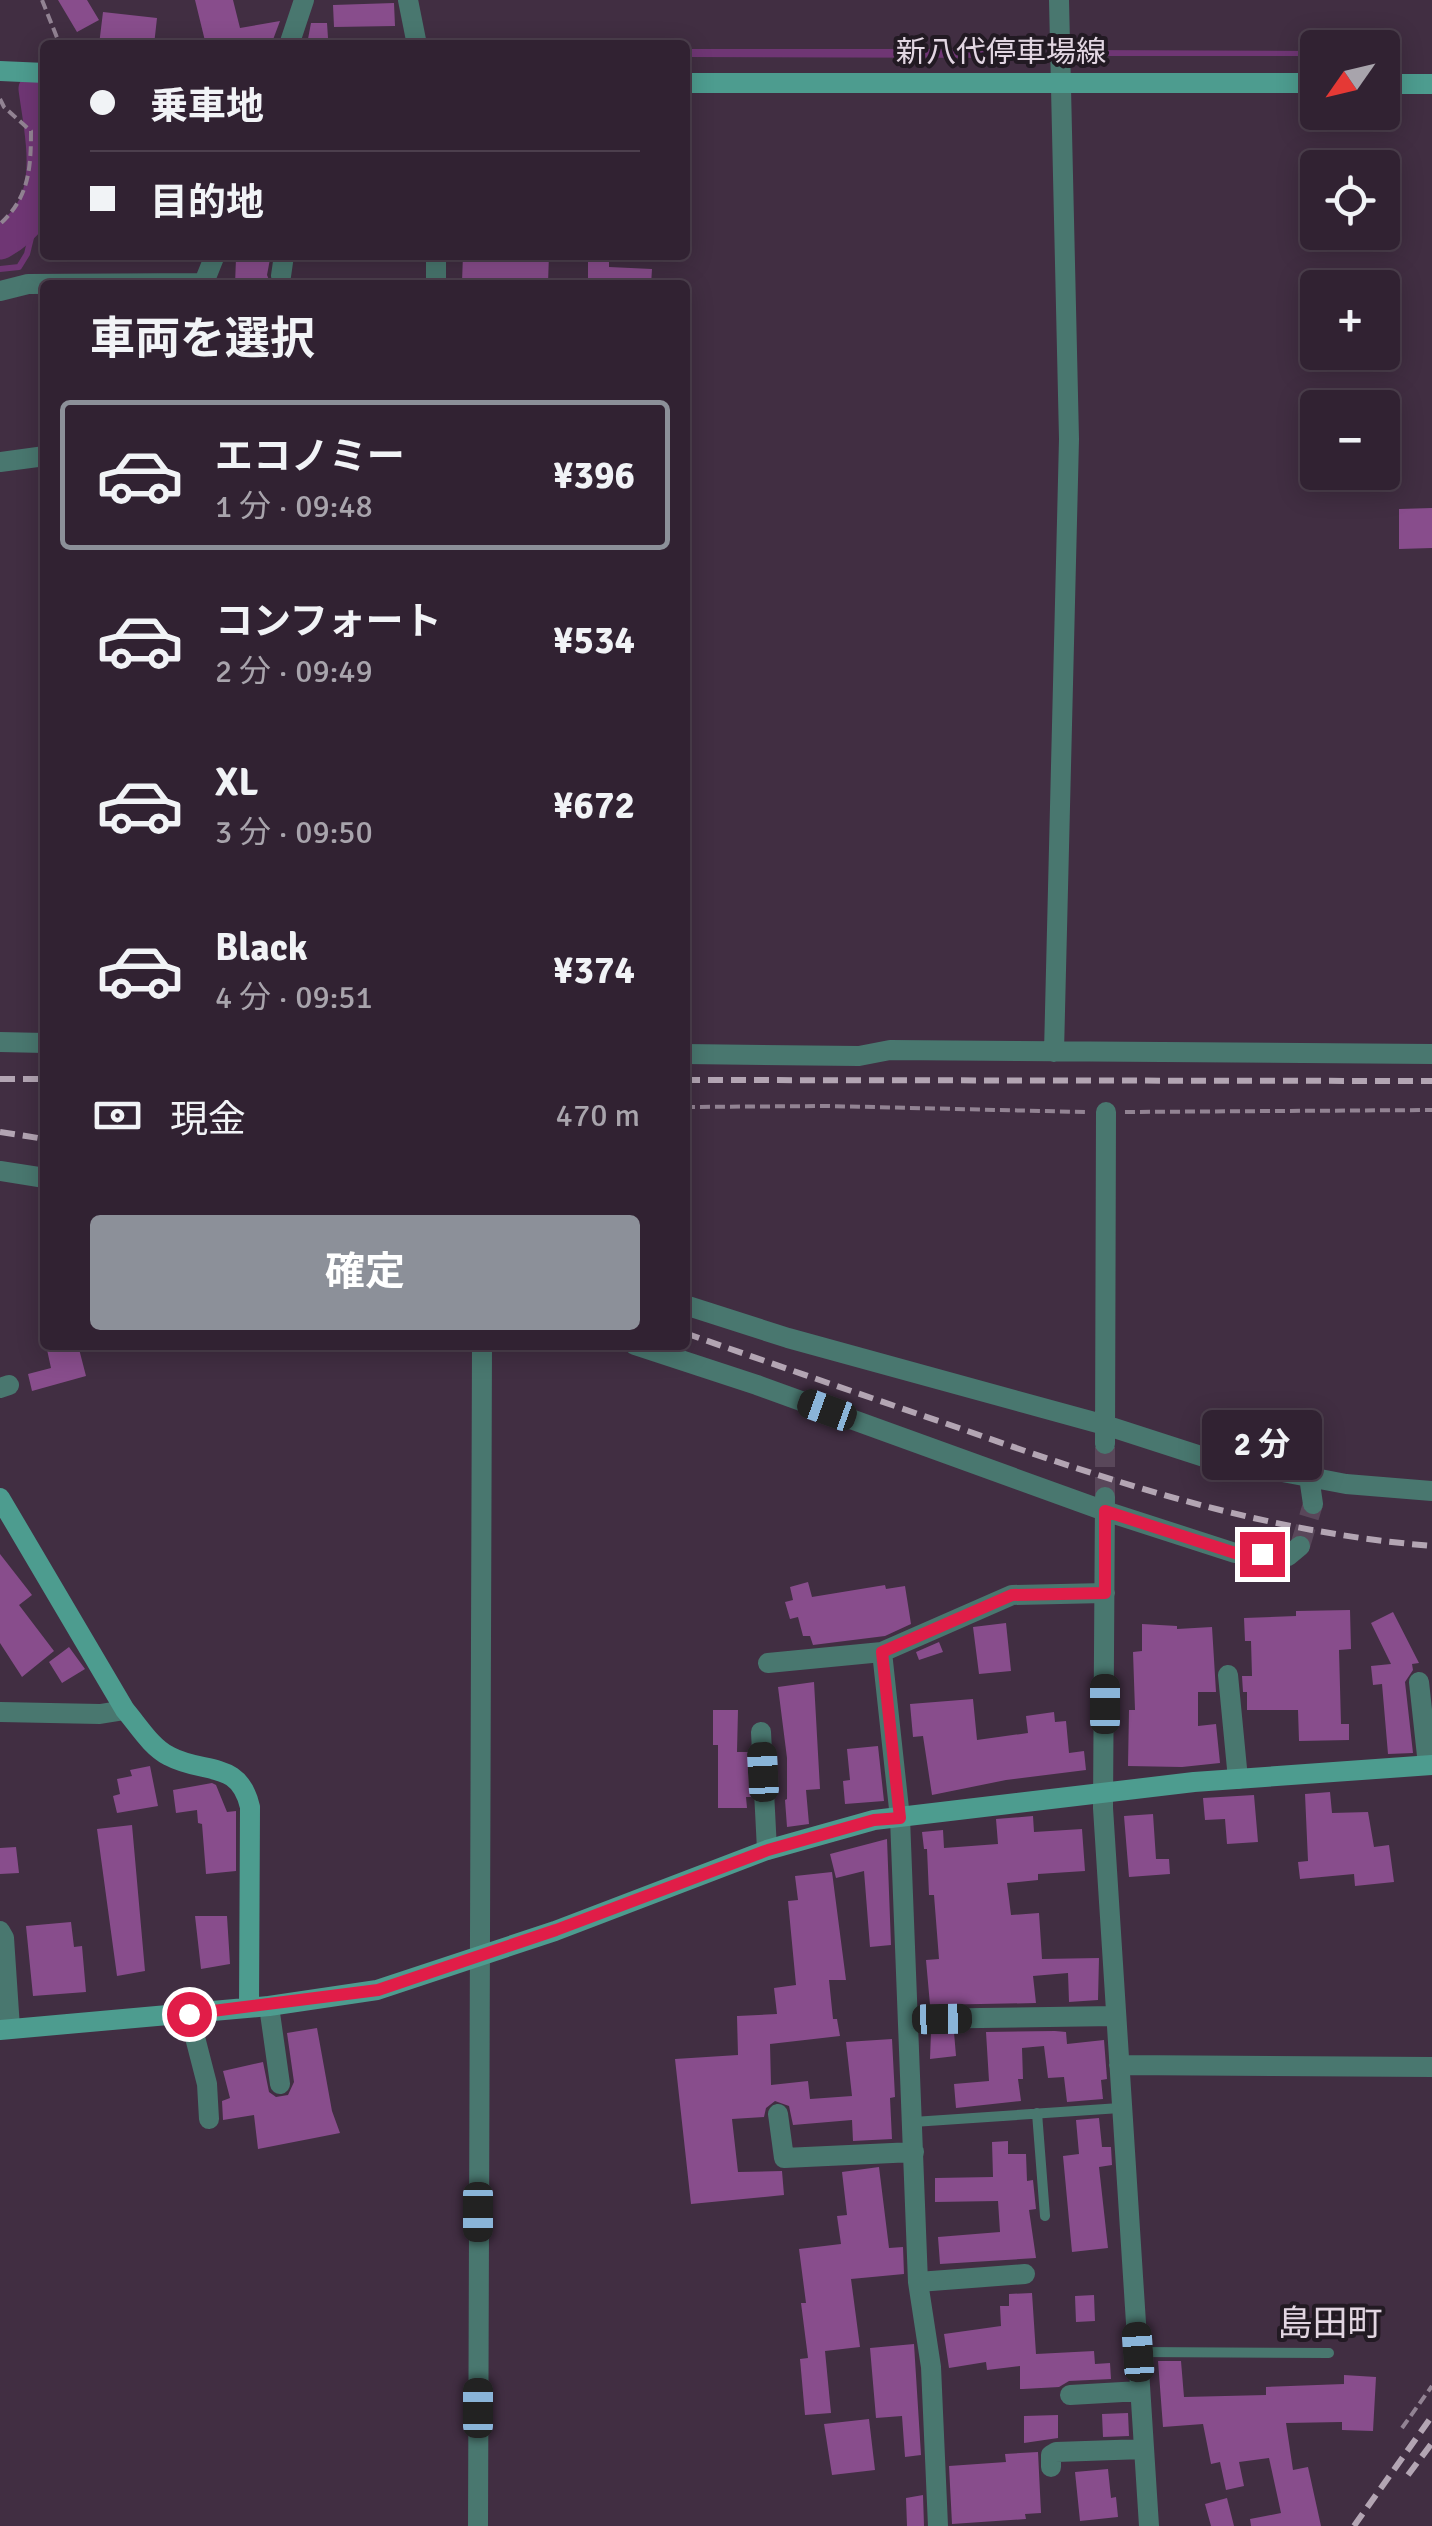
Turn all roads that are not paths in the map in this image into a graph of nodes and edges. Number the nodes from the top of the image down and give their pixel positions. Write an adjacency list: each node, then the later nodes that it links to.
1 (304, 0): 4 (street)
2 (408, 0): 5 (street)
3 (1059, 0): 8 (street)
4 (291, 40)
5 (416, 40)
6 (0, 70): 7 (street)
7 (40, 73)
8 (1060, 81): 9 (street, 新八代停車場線); 10 (street, 新八代停車場線); 19 (street)
9 (1300, 83)
10 (690, 84)
11 (1400, 84): 12 (street)
12 (1432, 84)
13 (40, 284): 14 (street)
14 (0, 291)
15 (40, 457): 16 (street)
16 (0, 462)
17 (0, 1042): 18 (street)
18 (40, 1043)
19 (1054, 1052): 20 (street); 21 (street)
20 (690, 1054)
21 (1432, 1054)
22 (1106, 1112): 28 (street)
23 (0, 1170): 24 (street)
24 (40, 1177)
25 (690, 1307): 28 (street)
26 (482, 1350): 49 (street)
27 (650, 1350): 32 (street)
28 (1105, 1434): 29 (street)
29 (1309, 1477): 30 (street); 33 (street)
30 (1432, 1491)
31 (0, 1498): 40 (street)
32 (1105, 1504): 34 (street); 35 (street)
33 (1314, 1504)
34 (1300, 1546)
35 (1105, 1593): 36 (street); 45 (street)
36 (882, 1652): 37 (street); 46 (street)
37 (768, 1662)
38 (1228, 1675): 44 (street)
39 (1419, 1682): 43 (street)
40 (125, 1710): 41 (street); 50 (street)
41 (0, 1712)
42 (761, 1732): 47 (street)
43 (1430, 1765): 44 (street)
44 (1238, 1779): 45 (street)
45 (1102, 1792): 46 (street); 52 (street)
46 (900, 1818): 47 (street); 53 (street)
47 (768, 1850): 49 (street)
48 (0, 1930): 54 (street)
49 (478, 1958): 50 (street); 73 (street)
50 (259, 2006): 51 (street); 57 (street)
51 (189, 2014): 54 (street); 61 (street)
52 (1115, 2016): 53 (street); 55 (street)
53 (908, 2019): 62 (street)
54 (5, 2029)
55 (1119, 2065): 56 (street); 58 (street)
56 (1432, 2067)
57 (280, 2084)
58 (1120, 2108): 59 (lane); 67 (street)
59 (1036, 2113): 62 (lane); 64 (lane)
60 (778, 2114): 63 (street)
61 (209, 2120)
62 (912, 2122): 63 (street)
63 (914, 2152): 66 (street)
64 (1044, 2216)
65 (1025, 2274): 66 (street)
66 (918, 2282): 74 (street)
67 (1138, 2352): 68 (lane); 69 (street)
68 (1329, 2353)
69 (1140, 2390): 70 (street); 71 (street)
70 (1070, 2395)
71 (1144, 2449): 72 (street); 75 (street)
72 (1051, 2466)
73 (478, 2526)
74 (938, 2526)
75 (1148, 2526)

